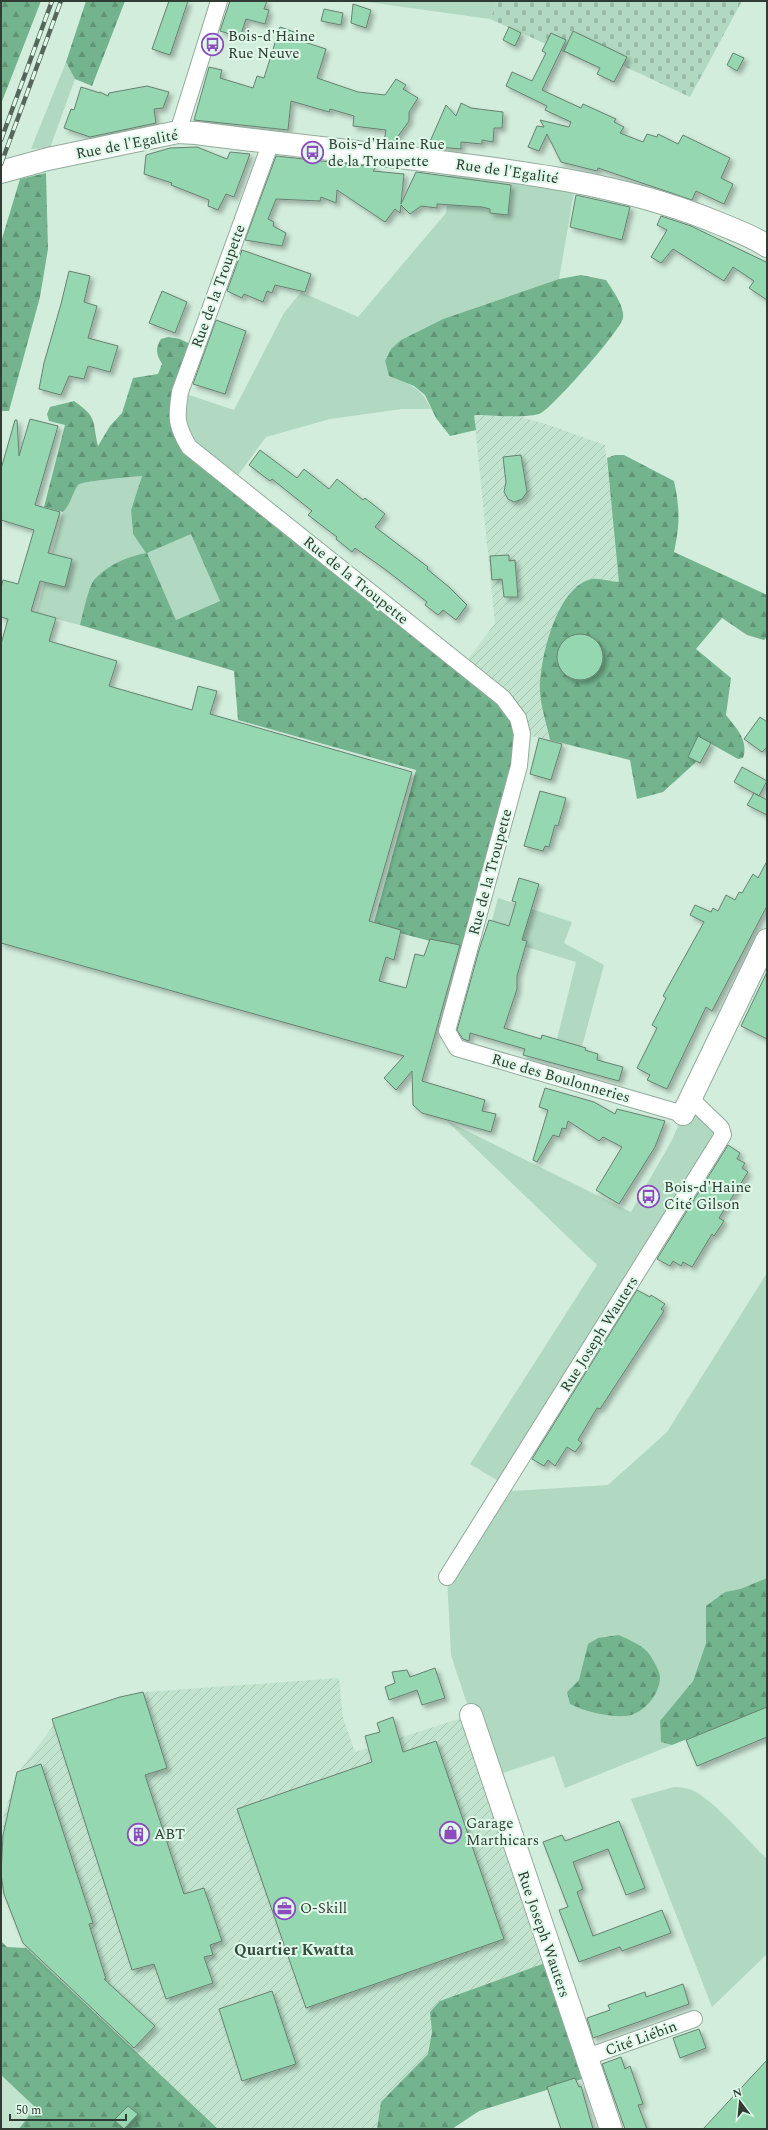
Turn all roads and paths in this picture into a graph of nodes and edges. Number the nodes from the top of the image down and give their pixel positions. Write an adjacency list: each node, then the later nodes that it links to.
1 (219, 1): 2 (street)
2 (178, 132): 3 (street, Rue de l'Egalité); 4 (street, Rue de l'Egalité)
3 (271, 142): 5 (street, Rue de l'Egalité); 7 (street, Rue de la Troupette)
4 (1, 172)
5 (767, 246)
6 (767, 940): 8 (street)
7 (447, 1031): 8 (street, Rue des Boulonneries)
8 (686, 1106): 9 (street, Rue Joseph Wauters)
9 (447, 1577)
10 (471, 1715): 12 (street, Rue Joseph Wauters)
11 (694, 2019): 12 (street, Cité Liébin)
12 (587, 2057): 13 (street, Rue Joseph Wauters)
13 (611, 2129)

